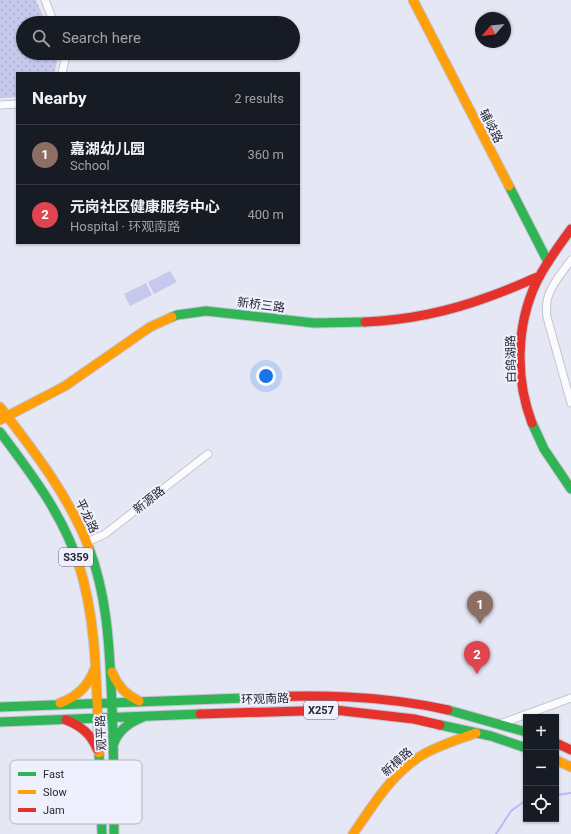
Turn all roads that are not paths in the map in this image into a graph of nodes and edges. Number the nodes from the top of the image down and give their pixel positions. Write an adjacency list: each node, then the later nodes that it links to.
1 (45, 0): 3 (street)
2 (413, 0): 10 (main road, 辅岐路)
3 (51, 16)
4 (65, 60): 5 (street)
5 (62, 72)
6 (16, 104): 7 (street)
7 (0, 105)
8 (571, 229): 10 (main road, 白鸽湖路)
9 (571, 260): 12 (street)
10 (548, 262): 11 (main road, 白鸽湖路)
11 (540, 276): 14 (main road, 新桥三路); 17 (main road, 白鸽湖路)
12 (571, 403)
13 (0, 407): 14 (main road, 平龙路 / S359)
14 (4, 418): 18 (main road, 平龙路 / S359)
15 (0, 432): 19 (main road, S359)
16 (208, 454): 18 (street, 新源路)
17 (571, 489)
18 (87, 542): 20 (main road, 平龙路 / S359)
19 (95, 664): 24 (main road, S359); 25 (main road)
20 (110, 668): 22 (main road); 23 (main road, 平龙路 / S359)
21 (571, 698): 32 (street)
22 (139, 701): 23 (main road, 环观南路 / X257); 32 (main road, 环观南路 / X257)
23 (112, 702): 24 (main road, 环观南路 / X257); 28 (main road, 观平路 / S359)
24 (97, 703): 25 (main road, 环观南路 / X257); 29 (main road, S359)
25 (55, 705): 26 (main road, 环观南路 / X257)
26 (0, 707)
27 (151, 715): 28 (main road, 环观南路 / X257); 34 (main road, 环观南路 / X257); 35 (main road)
28 (112, 717): 29 (main road, 环观南路 / X257); 35 (main road, 观平路 / S359)
29 (97, 718): 30 (main road, 环观南路 / X257); 39 (main road, 观平路 / S359)
30 (62, 719): 31 (main road, 环观南路 / X257); 39 (main road)
31 (0, 722)
32 (500, 724): 33 (main road, 环观南路 / X257)
33 (523, 731)
34 (476, 733): 37 (main road, 环观南路 / X257); 48 (main road, 新樟路)
35 (113, 744): 41 (main road, 观平路 / S359)
36 (559, 744): 38 (main road)
37 (523, 747)
38 (571, 750)
39 (99, 756): 40 (main road, 观平路 / S359)
40 (99, 760)
41 (113, 760)
42 (559, 761): 43 (main road)
43 (571, 767)
44 (102, 824): 46 (main road, 观平路 / S359)
45 (114, 824): 47 (main road, 观平路 / S359)
46 (102, 834)
47 (114, 834)
48 (353, 834)

